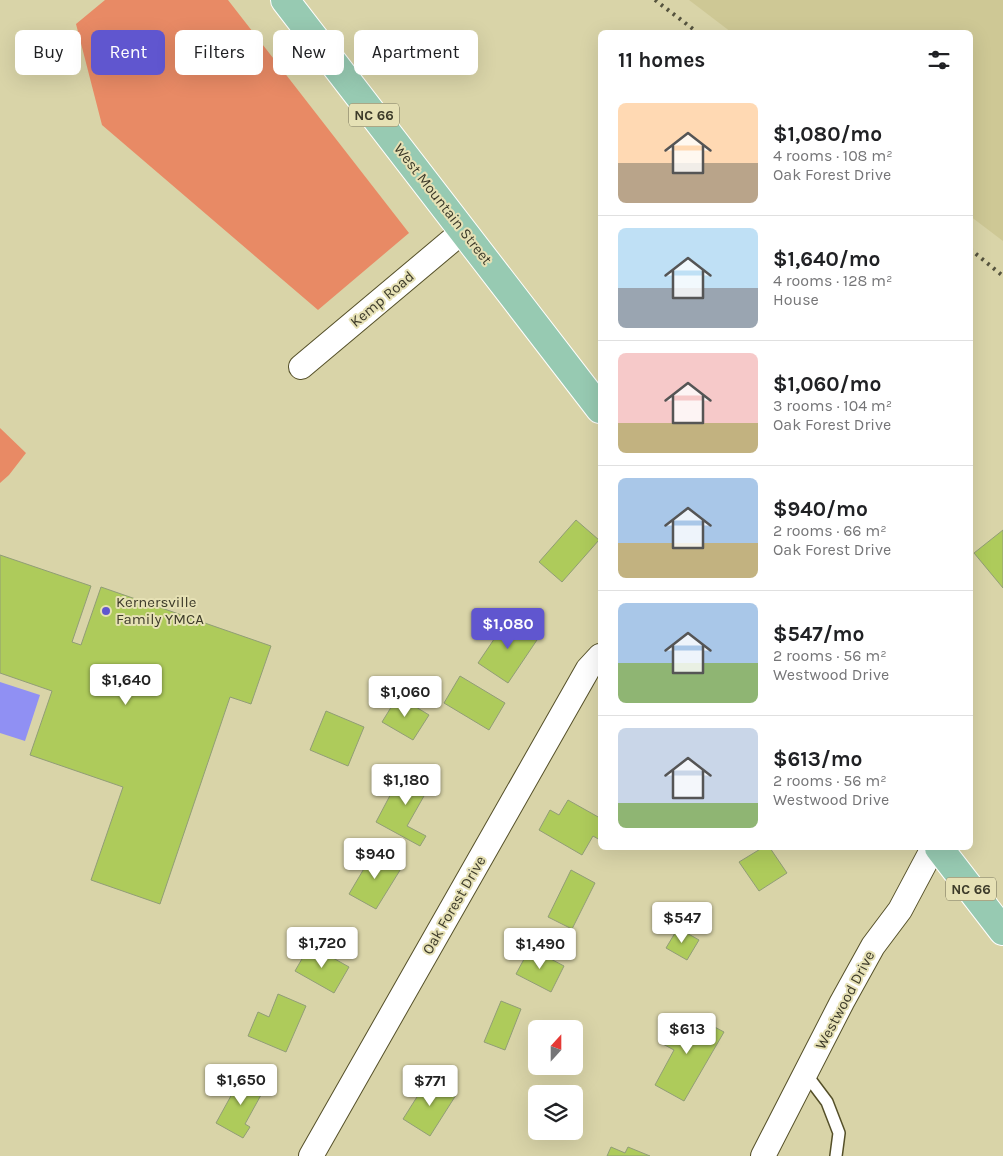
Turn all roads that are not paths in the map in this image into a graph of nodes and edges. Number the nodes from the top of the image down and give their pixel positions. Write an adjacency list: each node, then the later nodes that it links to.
1 (285, 0): 2 (main road, West Mountain Street / NC 66)
2 (463, 231): 3 (street, Kemp Road); 4 (main road, West Mountain Street / NC 66)
3 (301, 367)
4 (598, 406)
5 (598, 658): 10 (street, Oak Forest Drive)
6 (932, 850): 9 (street, Westwood Drive)
7 (941, 850): 8 (main road, NC 66)
8 (1003, 931)
9 (806, 1074): 11 (street, Westwood Drive); 12 (lane)
10 (311, 1156)
11 (763, 1156)
12 (836, 1156)

